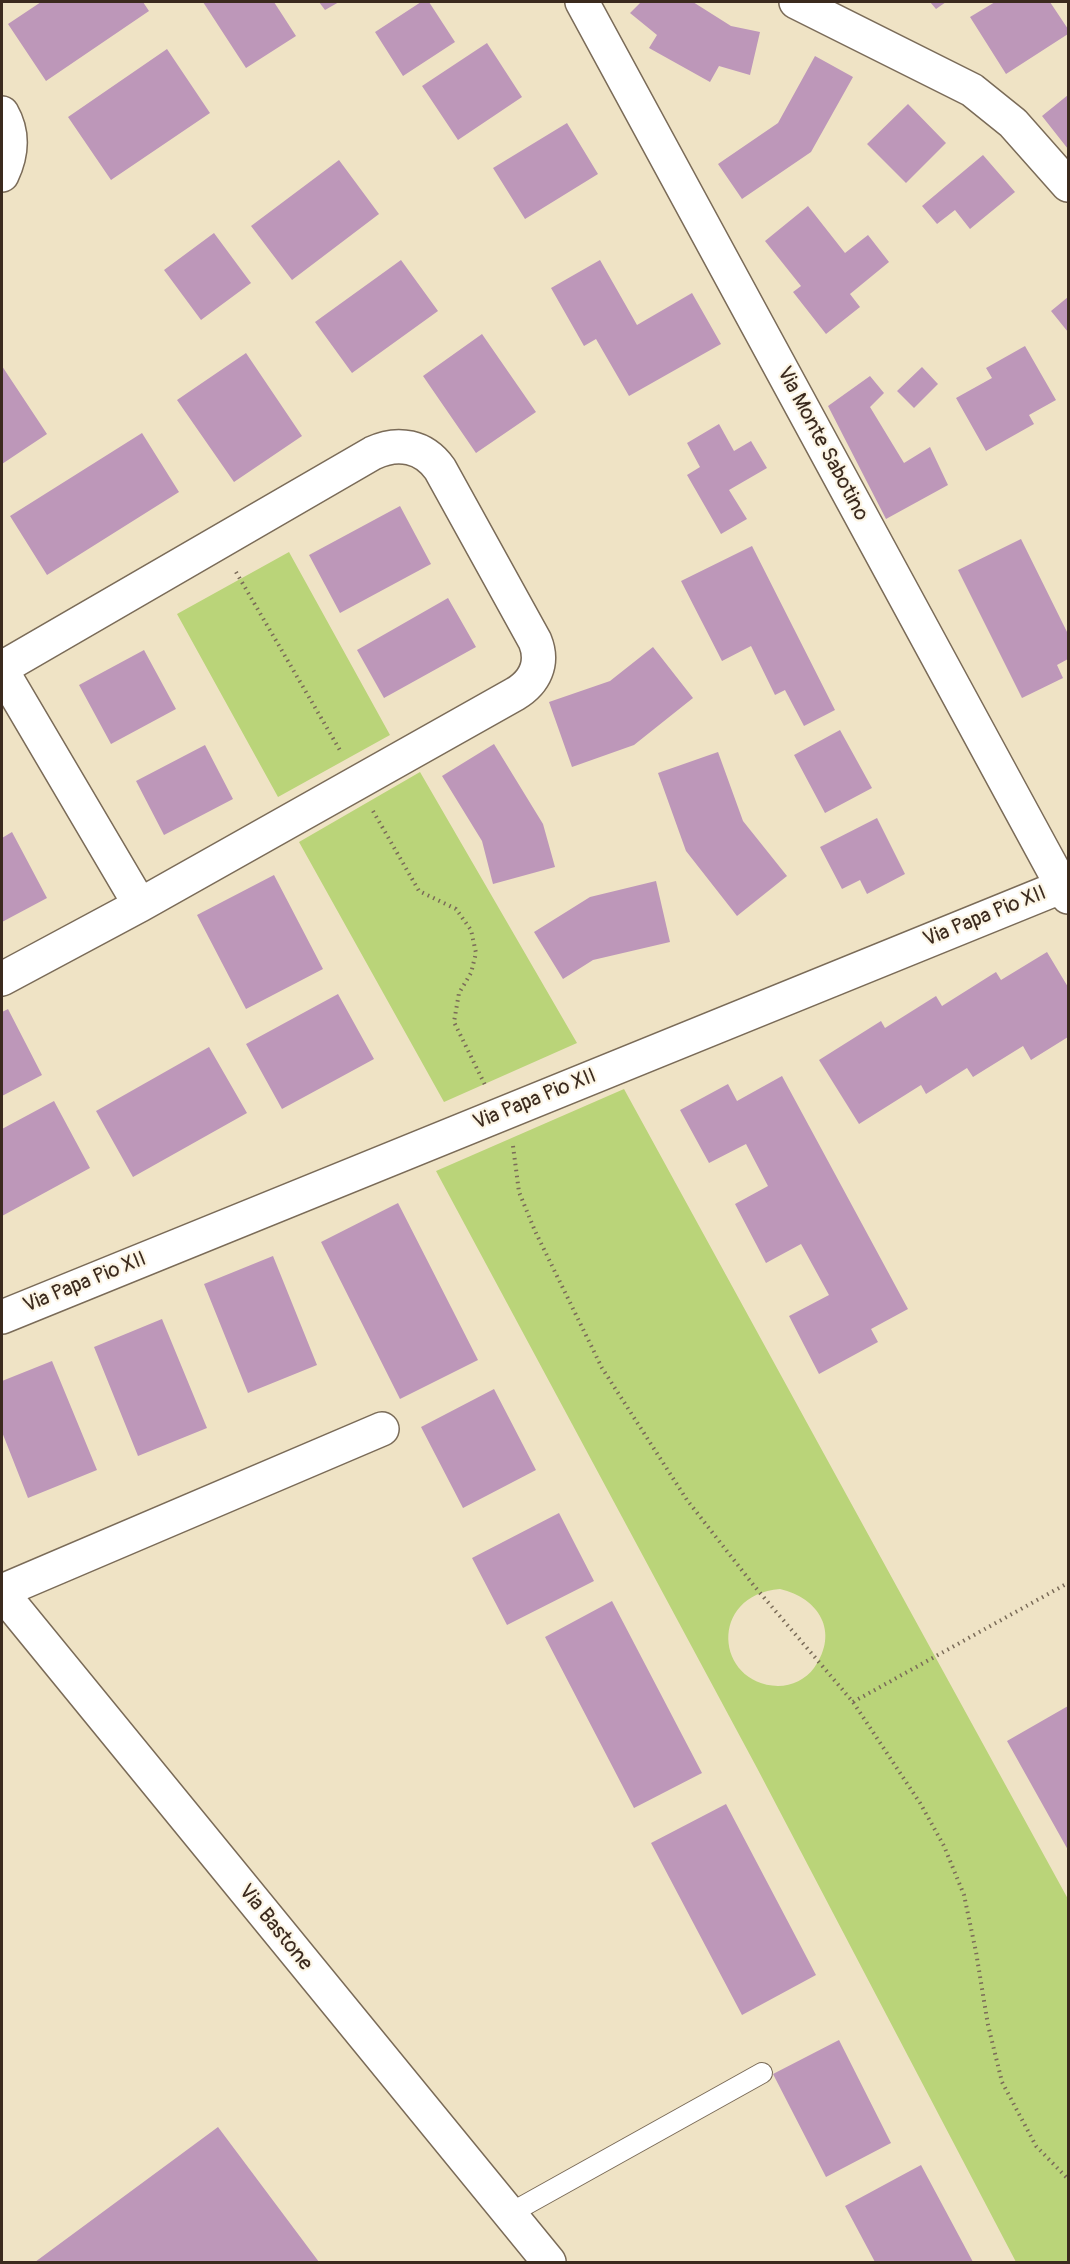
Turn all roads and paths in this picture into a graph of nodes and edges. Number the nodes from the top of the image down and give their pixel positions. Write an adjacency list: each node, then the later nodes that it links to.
1 (582, 2): 9 (street, Via Monte Sabotino)
2 (796, 2): 5 (street)
3 (2, 113): 4 (street)
4 (2, 175)
5 (1068, 186)
6 (220, 542): 7 (street); 8 (path); 8 (street)
7 (2, 670): 10 (street)
8 (357, 783): 10 (street); 12 (path)
9 (1066, 889): 12 (street, Via Papa Pio XII)
10 (140, 904): 11 (street)
11 (2, 979)
12 (500, 1114): 13 (street, Via Papa Pio XII); 17 (path)
13 (2, 1317)
14 (382, 1429): 16 (street)
15 (1068, 1583): 17 (path)
16 (2, 1592): 20 (street, Via Bastone)
17 (853, 1702): 19 (path)
18 (762, 2073): 20 (lane)
19 (1068, 2180)
20 (509, 2214): 21 (street, Via Bastone)
21 (549, 2262)

